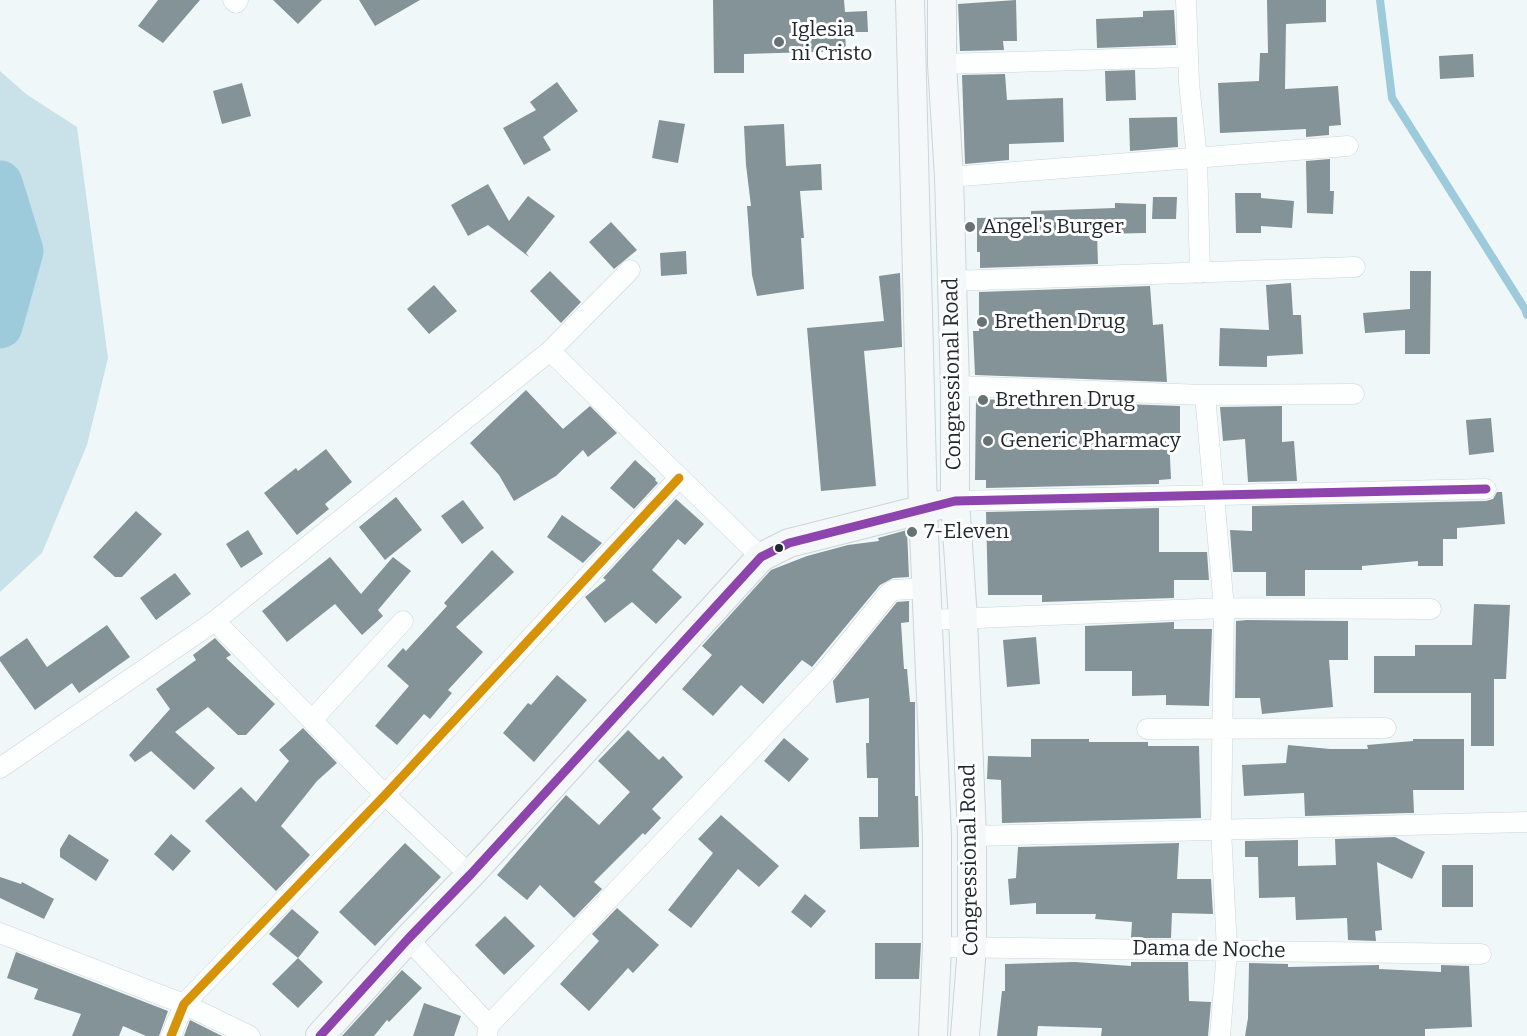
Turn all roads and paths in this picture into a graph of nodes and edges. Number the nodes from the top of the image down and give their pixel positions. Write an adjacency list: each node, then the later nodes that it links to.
1 (233, 0): 2 (street)
2 (238, 0)
3 (910, 0): 23 (main road, Congressional Road)
4 (942, 0): 7 (main road, Congressional Road)
5 (1186, 0): 6 (street)
6 (1187, 57): 7 (street); 9 (street)
7 (942, 64): 10 (main road, Congressional Road)
8 (1348, 147): 9 (street)
9 (1197, 158): 10 (street); 13 (street)
10 (949, 177): 14 (main road, Congressional Road)
11 (1355, 267): 13 (street)
12 (630, 270): 15 (street)
13 (1200, 273): 14 (street)
14 (951, 281): 16 (main road, Congressional Road)
15 (550, 351): 19 (street); 30 (street)
16 (955, 386): 18 (street); 22 (main road, Congressional Road)
17 (1354, 394): 18 (street)
18 (1205, 395): 21 (street)
19 (680, 478): 24 (street); 37 (street)
20 (1486, 489): 21 (street)
21 (1213, 495): 22 (street); 26 (street)
22 (955, 501): 23 (main road); 28 (main road, Congressional Road)
23 (923, 510): 24 (main road); 25 (main road, Congressional Road)
24 (761, 557): 41 (main road)
25 (926, 588): 29 (main road, Congressional Road); 49 (street)
26 (1224, 608): 27 (street); 28 (street); 33 (street)
27 (1431, 609)
28 (963, 619): 29 (street); 40 (main road, Congressional Road)
29 (928, 620): 44 (main road, Congressional Road)
30 (215, 621): 32 (street); 36 (street)
31 (403, 621): 32 (street)
32 (312, 720): 37 (street)
33 (1222, 728): 34 (street); 35 (street); 39 (street)
34 (1386, 728)
35 (1147, 729)
36 (0, 768)
37 (385, 795): 41 (street); 48 (street)
38 (1527, 822): 39 (street)
39 (1221, 830): 40 (street); 46 (street)
40 (972, 836): 45 (main road, Congressional Road)
41 (470, 875): 43 (main road)
42 (0, 933): 48 (street)
43 (408, 939): 49 (street); 52 (main road)
44 (937, 946): 45 (street, Dama de Noche); 53 (main road, Congressional Road)
45 (972, 947): 46 (street, Dama de Noche); 54 (main road, Congressional Road)
46 (1227, 951): 47 (street, Dama de Noche); 55 (street)
47 (1481, 954)
48 (184, 1004): 50 (street); 51 (street)
49 (488, 1030)
50 (171, 1036)
51 (250, 1036)
52 (320, 1036)
53 (933, 1036)
54 (965, 1036)
55 (1220, 1036)

